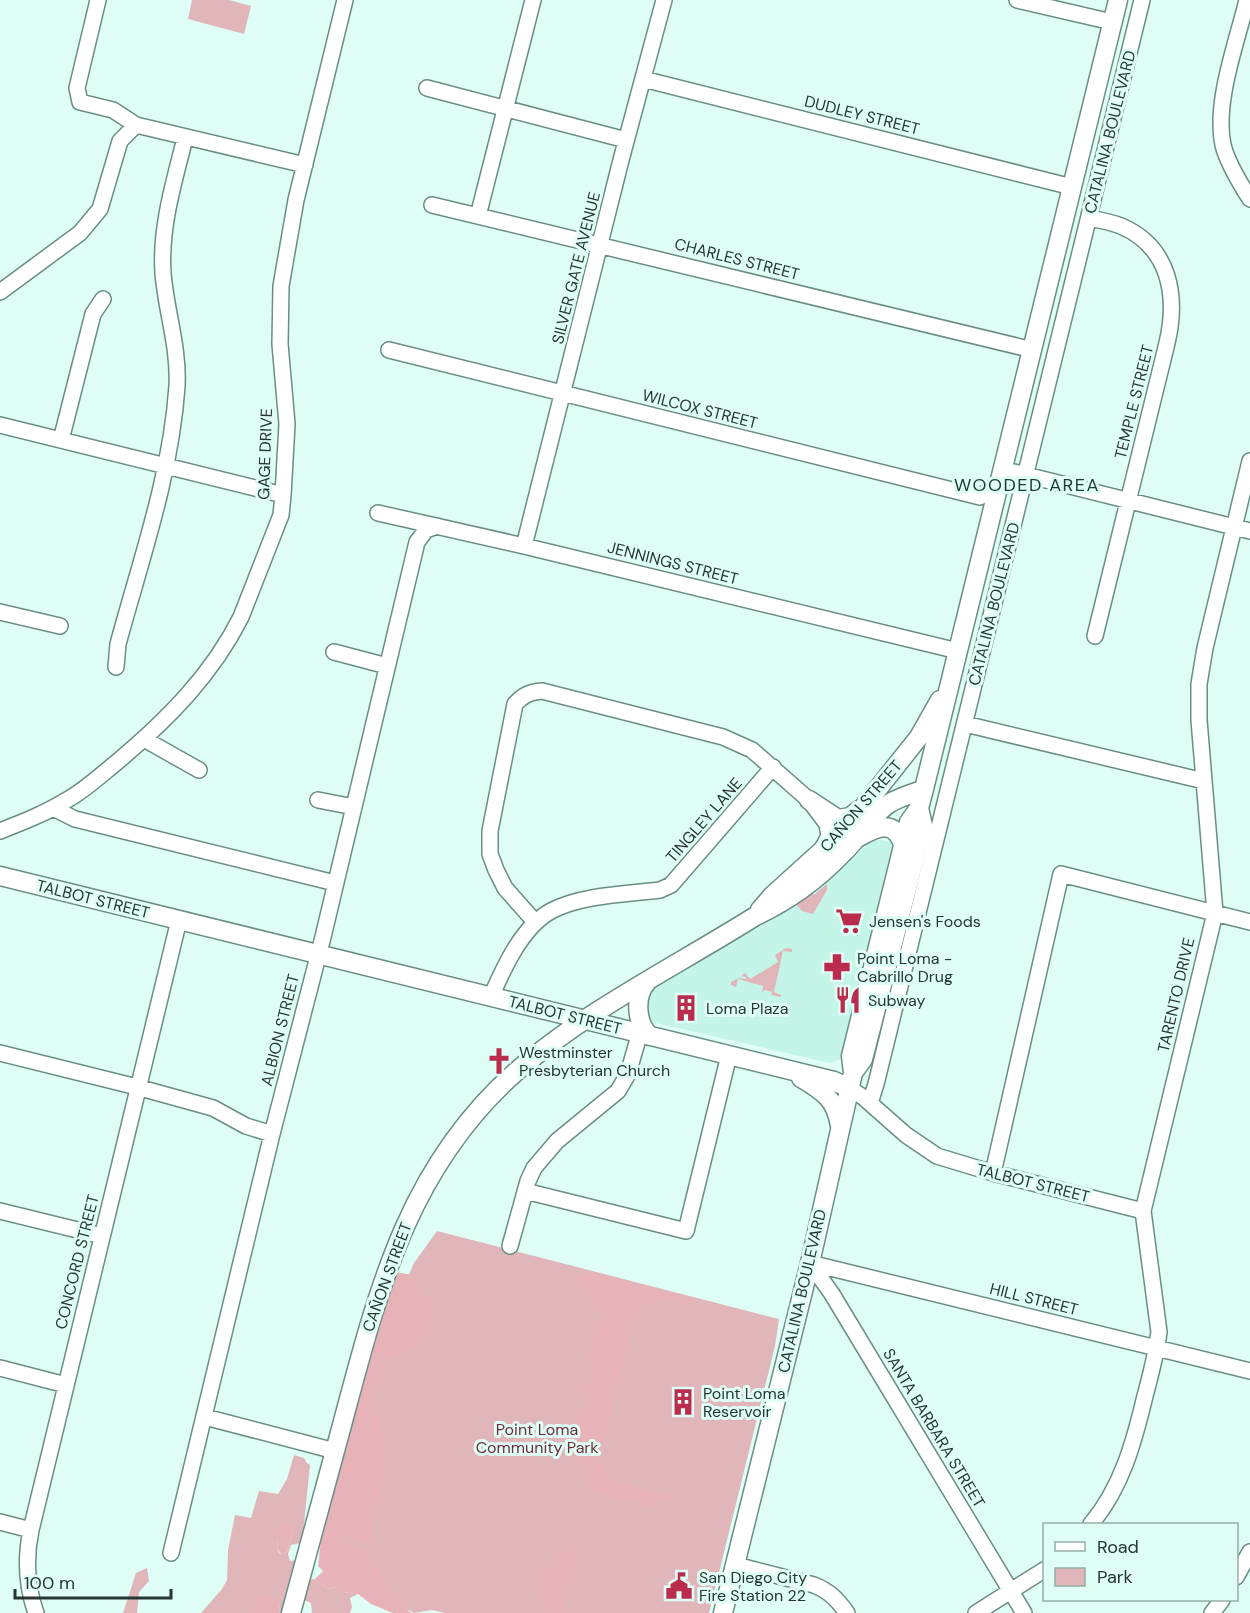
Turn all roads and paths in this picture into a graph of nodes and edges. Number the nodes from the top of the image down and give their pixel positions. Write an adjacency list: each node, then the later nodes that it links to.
1 (98, 0): 13 (street)
2 (345, 0): 16 (street, GAGE DRIVE)
3 (532, 0): 12 (street)
4 (664, 0): 10 (street, SILVER GATE AVENUE)
5 (1017, 0): 9 (street)
6 (1118, 0): 9 (main road, CATALINA BOULEVARD)
7 (1142, 0): 21 (street, CATALINA BOULEVARD)
8 (1247, 0): 18 (street)
9 (1112, 22): 17 (main road, CATALINA BOULEVARD)
10 (643, 79): 15 (street, SILVER GATE AVENUE); 17 (street, DUDLEY STREET)
11 (427, 88): 12 (street)
12 (507, 108): 15 (street); 20 (street)
13 (136, 125): 14 (street); 23 (street)
14 (184, 138): 16 (street); 31 (street)
15 (626, 140): 22 (street, SILVER GATE AVENUE)
16 (305, 165): 34 (street, GAGE DRIVE)
17 (1072, 187): 26 (main road, CATALINA BOULEVARD)
18 (1250, 199)
19 (432, 205): 20 (street, CHARLES STREET)
20 (478, 216): 22 (street, CHARLES STREET)
21 (1089, 218): 32 (street, CATALINA BOULEVARD); 35 (street, TEMPLE STREET)
22 (601, 245): 26 (street, CHARLES STREET); 27 (street, SILVER GATE AVENUE)
23 (1, 288)
24 (103, 298): 29 (street)
25 (388, 350): 27 (street, WILCOX STREET)
26 (1033, 350): 33 (main road, CATALINA BOULEVARD)
27 (563, 394): 33 (street, WILCOX STREET); 39 (street, SILVER GATE AVENUE)
28 (0, 425): 29 (street)
29 (60, 440): 31 (street)
30 (1250, 461): 38 (street, TARENTO DRIVE)
31 (167, 466): 34 (street); 46 (street)
32 (1026, 475): 33 (street, WILCOX STREET); 35 (street); 48 (street, CATALINA BOULEVARD)
33 (1000, 483): 43 (main road, CATALINA BOULEVARD)
34 (284, 495): 49 (street, GAGE DRIVE)
35 (1129, 500): 38 (street); 42 (street, TEMPLE STREET)
36 (378, 513): 37 (street, JENNINGS STREET)
37 (437, 526): 39 (street, JENNINGS STREET); 45 (street, ALBION STREET)
38 (1242, 529): 52 (street, TARENTO DRIVE)
39 (524, 546): 43 (street, JENNINGS STREET)
40 (0, 612): 41 (street)
41 (60, 626)
42 (1095, 636)
43 (958, 651): 47 (main road, CATALINA BOULEVARD)
44 (334, 652): 45 (street)
45 (387, 666): 57 (street, ALBION STREET)
46 (116, 667)
47 (951, 680): 53 (main road, CATALINA BOULEVARD); 56 (main road, CAÑON STREET)
48 (965, 724): 52 (street); 81 (street, CATALINA BOULEVARD)
49 (144, 739): 51 (street); 58 (street, GAGE DRIVE)
50 (773, 767): 55 (street); 69 (street, TINGLEY LANE); 69 (street)
51 (199, 770)
52 (1204, 781): 66 (street, TARENTO DRIVE)
53 (924, 789): 59 (main road, CATALINA BOULEVARD); 61 (main road, CAÑON STREET)
54 (318, 800): 57 (street)
55 (809, 800): 56 (main road); 63 (street)
56 (867, 803): 63 (main road, CAÑON STREET)
57 (354, 807): 65 (street, ALBION STREET)
58 (53, 808): 60 (street, GAGE DRIVE); 65 (street)
59 (920, 808): 62 (main road, CATALINA BOULEVARD); 79 (main road, CATALINA BOULEVARD)
60 (0, 831)
61 (858, 837): 62 (main road); 67 (main road, CAÑON STREET)
62 (903, 844): 79 (main road, CATALINA BOULEVARD)
63 (817, 856): 67 (main road, CAÑON STREET)
64 (0, 876): 68 (main road, TALBOT STREET)
65 (335, 883): 71 (street, ALBION STREET)
66 (1215, 913): 70 (street); 84 (street); 87 (street, TARENTO DRIVE)
67 (754, 917): 72 (main road, CAÑON STREET)
68 (179, 920): 71 (main road, TALBOT STREET); 80 (street, CONCORD STREET)
69 (535, 922): 73 (street, TINGLEY LANE)
70 (1250, 922)
71 (318, 954): 73 (main road, TALBOT STREET); 83 (street, ALBION STREET)
72 (647, 982): 74 (main road, CAÑON STREET); 75 (main road)
73 (491, 997): 74 (main road, TALBOT STREET)
74 (583, 1020): 75 (main road, TALBOT STREET); 96 (main road, CAÑON STREET)
75 (644, 1032): 77 (main road, TALBOT STREET); 85 (street)
76 (0, 1053): 80 (street)
77 (729, 1056): 78 (main road, TALBOT STREET); 85 (street)
78 (786, 1070): 79 (main road, TALBOT STREET); 82 (main road)
79 (851, 1081): 81 (street, TALBOT STREET); 82 (main road, CATALINA BOULEVARD)
80 (137, 1087): 83 (street); 88 (street, CONCORD STREET)
81 (870, 1103): 84 (street, TALBOT STREET)
82 (841, 1127): 90 (main road, CATALINA BOULEVARD)
83 (272, 1134): 95 (street, ALBION STREET)
84 (993, 1173): 87 (street, TALBOT STREET)
85 (525, 1191): 89 (street)
86 (0, 1211): 88 (street)
87 (1143, 1211): 91 (street, TARENTO DRIVE)
88 (102, 1236): 94 (street, CONCORD STREET)
89 (510, 1246)
90 (810, 1263): 91 (street, HILL STREET); 102 (main road, CATALINA BOULEVARD); 105 (street, SANTA BARBARA STREET)
91 (1157, 1349): 93 (street, HILL STREET); 98 (street, TARENTO DRIVE)
92 (0, 1368): 94 (street)
93 (1250, 1371)
94 (66, 1385): 99 (street, CONCORD STREET)
95 (205, 1417): 96 (street); 101 (street, ALBION STREET)
96 (335, 1451): 107 (main road, CAÑON STREET)
97 (0, 1522): 99 (street)
98 (1092, 1523)
99 (31, 1530): 106 (street, CONCORD STREET)
100 (1250, 1552): 104 (street)
101 (171, 1553)
102 (736, 1565): 108 (main road, CATALINA BOULEVARD); 109 (street)
103 (1043, 1571): 105 (street)
104 (1238, 1573)
105 (1011, 1592): 110 (street); 111 (street, SANTA BARBARA STREET)
106 (36, 1613)
107 (291, 1613)
108 (723, 1613)
109 (847, 1613)
110 (976, 1613)
111 (1024, 1613)

